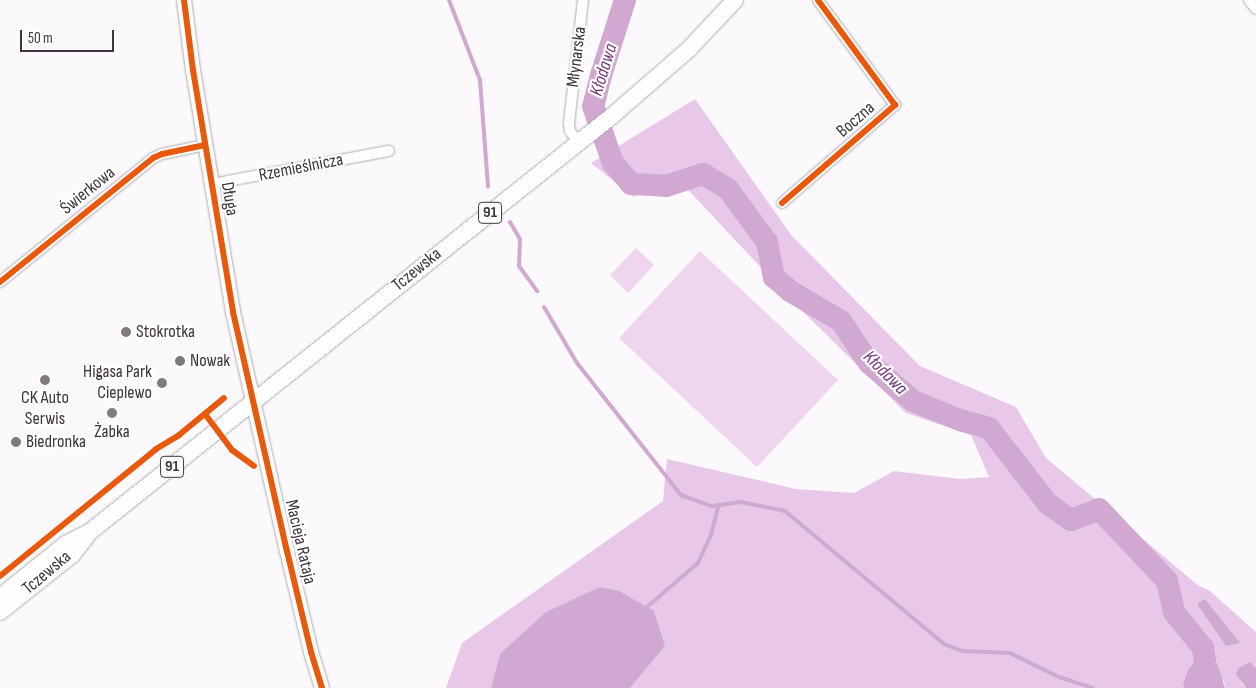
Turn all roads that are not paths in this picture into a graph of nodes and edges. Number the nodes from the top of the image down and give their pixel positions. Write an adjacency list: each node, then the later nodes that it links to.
1 (184, 0): 8 (street, Długa)
2 (583, 0): 7 (street, Młynarska)
3 (735, 0): 7 (main road, Tczewska / 91)
4 (818, 0): 11 (street, Boczna)
5 (1249, 0): 6 (street)
6 (1256, 10)
7 (583, 138): 13 (main road, Tczewska / 91)
8 (205, 146): 10 (street, Długa); 12 (street, Świerkowa)
9 (389, 151): 10 (street, Rzemieślnicza)
10 (212, 184): 13 (street, Długa)
11 (782, 203)
12 (0, 282)
13 (252, 401): 14 (main road, Tczewska / 91); 17 (street, Macieja Rataja)
14 (91, 531): 15 (main road, Tczewska / 91); 16 (main road, Tczewska / 91)
15 (0, 597)
16 (0, 612)
17 (322, 688)

